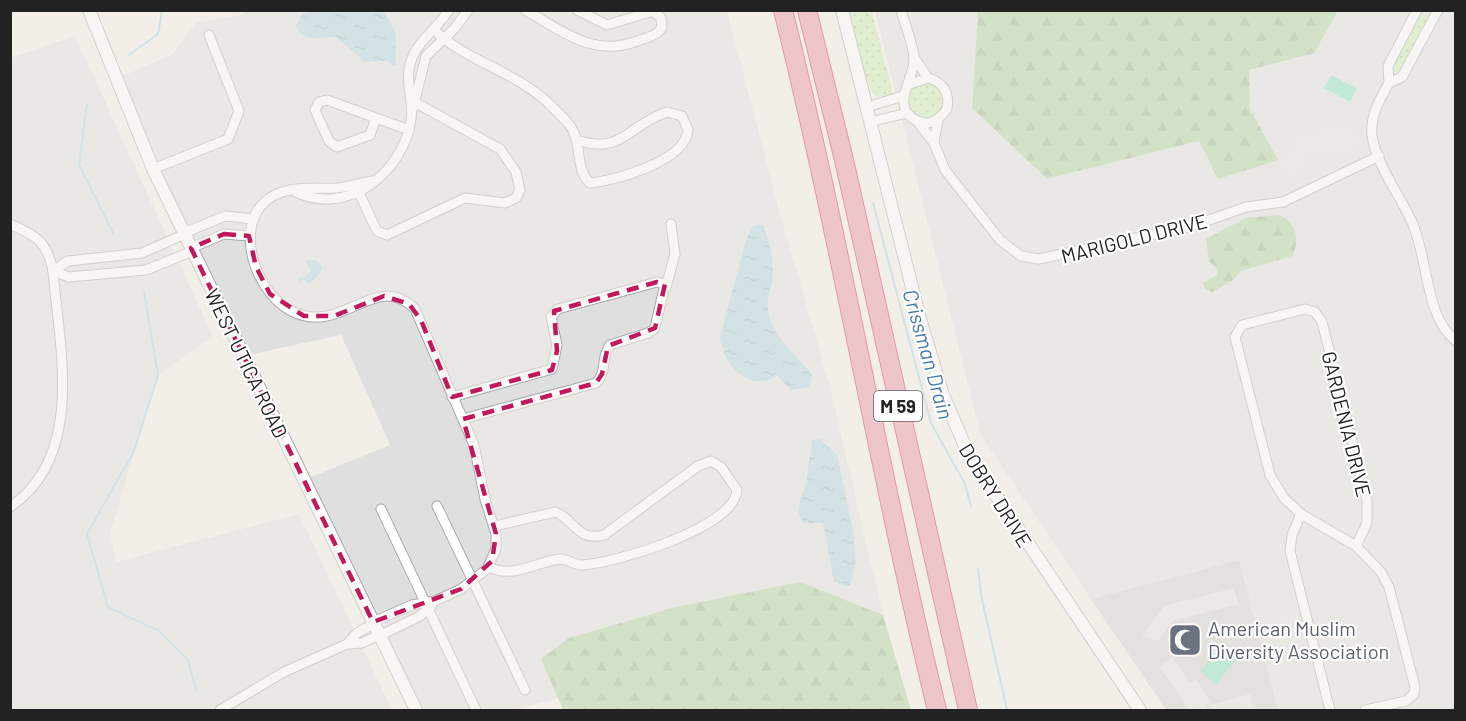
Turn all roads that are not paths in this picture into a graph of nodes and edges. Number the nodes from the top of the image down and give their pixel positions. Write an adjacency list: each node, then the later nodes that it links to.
1 (89, 10): 31 (street, WEST UTICA ROAD)
2 (449, 10): 12 (street)
3 (525, 10): 4 (street)
4 (577, 10)
5 (783, 10): 62 (highway, M 59)
6 (807, 10): 63 (highway, M 59)
7 (842, 10): 21 (street, DOBRY DRIVE)
8 (901, 10): 15 (street)
9 (1417, 10): 17 (street)
10 (1438, 10): 17 (street)
11 (464, 12): 14 (street)
12 (435, 31): 14 (street); 20 (street)
13 (209, 35): 31 (street)
14 (444, 39): 20 (street); 28 (street)
15 (914, 57): 16 (street); 18 (street)
16 (928, 78): 18 (street); 24 (street)
17 (1389, 83): 30 (street)
18 (910, 84): 19 (street)
19 (903, 96): 21 (street); 22 (street)
20 (414, 107): 27 (street); 34 (street)
21 (867, 107): 26 (street, DOBRY DRIVE)
22 (907, 114): 25 (street, MARIGOLD DRIVE); 26 (street)
23 (376, 118): 23 (street); 27 (street)
24 (938, 119): 25 (street); 29 (street)
25 (917, 121): 29 (street, MARIGOLD DRIVE)
26 (870, 122): 64 (street, DOBRY DRIVE)
27 (409, 130): 32 (street)
28 (576, 140): 28 (street)
29 (934, 143): 30 (street, MARIGOLD DRIVE)
30 (1379, 156): 43 (street)
31 (153, 169): 38 (street, WEST UTICA ROAD)
32 (373, 181): 33 (street); 34 (street)
33 (294, 191): 34 (street); 35 (street)
34 (359, 193)
35 (254, 219): 38 (street); 39 (street)
36 (10, 224): 41 (street)
37 (670, 224): 42 (street)
38 (184, 234): 40 (street, WEST UTICA ROAD); 41 (street)
39 (249, 236): 40 (street); 44 (street)
40 (192, 249): 41 (street); 55 (street, WEST UTICA ROAD)
41 (53, 271): 47 (street)
42 (666, 287): 44 (street); 45 (street)
43 (1455, 341)
44 (452, 397): 45 (street)
45 (463, 418): 50 (street)
46 (437, 506): 53 (street)
47 (10, 507)
48 (381, 509): 54 (street)
49 (1301, 514): 51 (street); 51 (street, GARDENIA DRIVE); 65 (street)
50 (495, 526): 52 (street); 52 (street)
51 (1356, 546): 57 (street)
52 (489, 567): 53 (street)
53 (473, 581): 54 (street); 56 (street)
54 (427, 606): 55 (street); 55 (street); 61 (street)
55 (376, 629): 59 (street); 60 (street, WEST UTICA ROAD)
56 (525, 690)
57 (1387, 708): 58 (street)
58 (1370, 709)
59 (222, 710)
60 (416, 711)
61 (476, 711)
62 (937, 711)
63 (968, 711)
64 (1140, 711)
65 (1330, 711)

